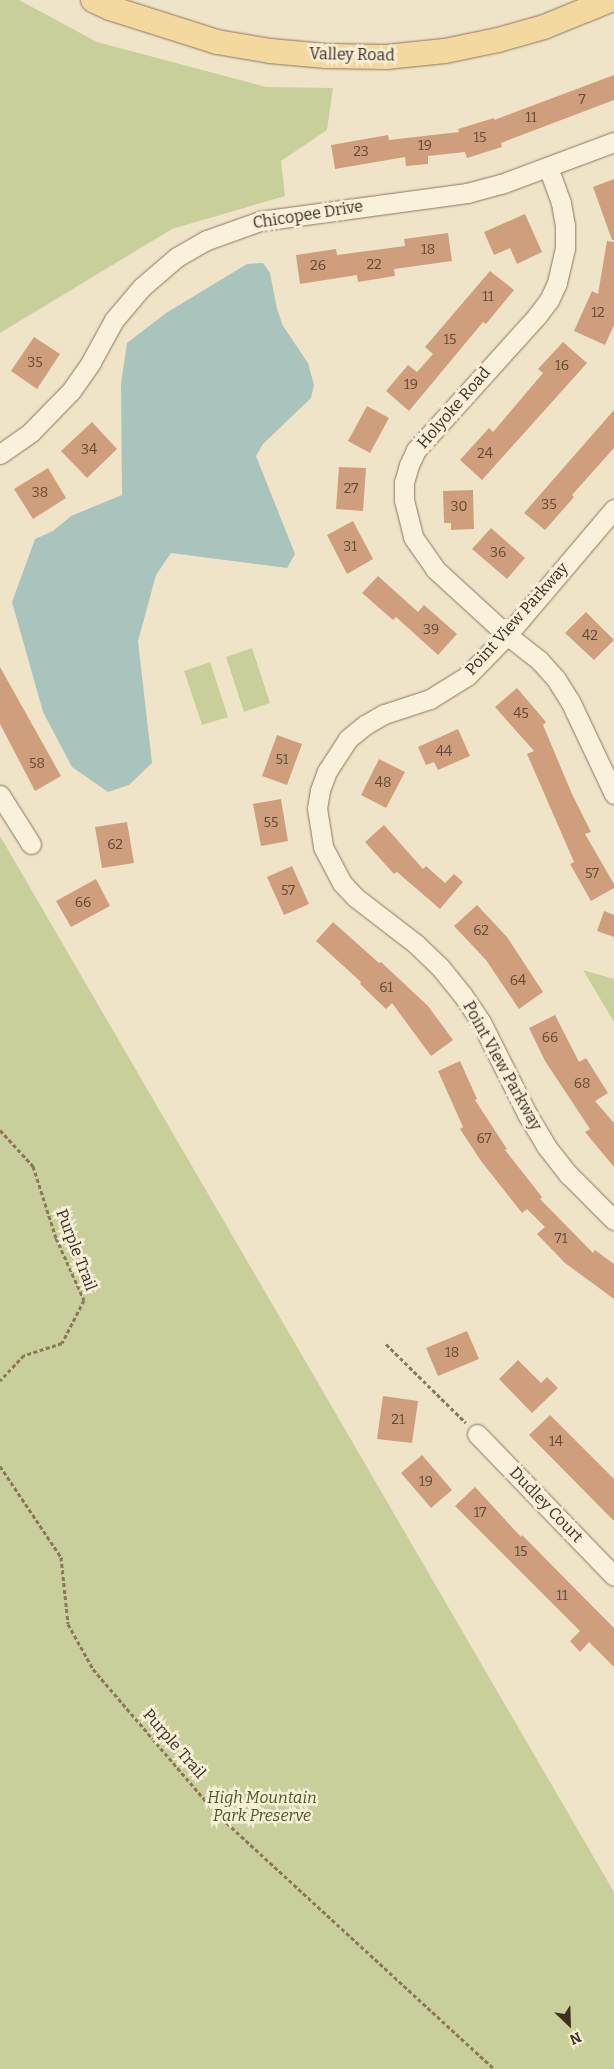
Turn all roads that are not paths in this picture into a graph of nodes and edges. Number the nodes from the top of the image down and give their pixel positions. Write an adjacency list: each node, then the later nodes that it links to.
1 (94, 0): 2 (main road, Valley Road)
2 (610, 0)
3 (614, 142): 4 (street, Chicopee Drive)
4 (548, 167): 5 (street, Chicopee Drive); 7 (street, Holyoke Road)
5 (0, 454)
6 (614, 509): 7 (street, Point View Parkway)
7 (506, 635): 8 (street, Holyoke Road); 11 (street, Point View Parkway)
8 (614, 794)
9 (0, 795): 10 (street)
10 (31, 844)
11 (614, 1220)
12 (477, 1434): 13 (street, Dudley Court)
13 (614, 1576)

